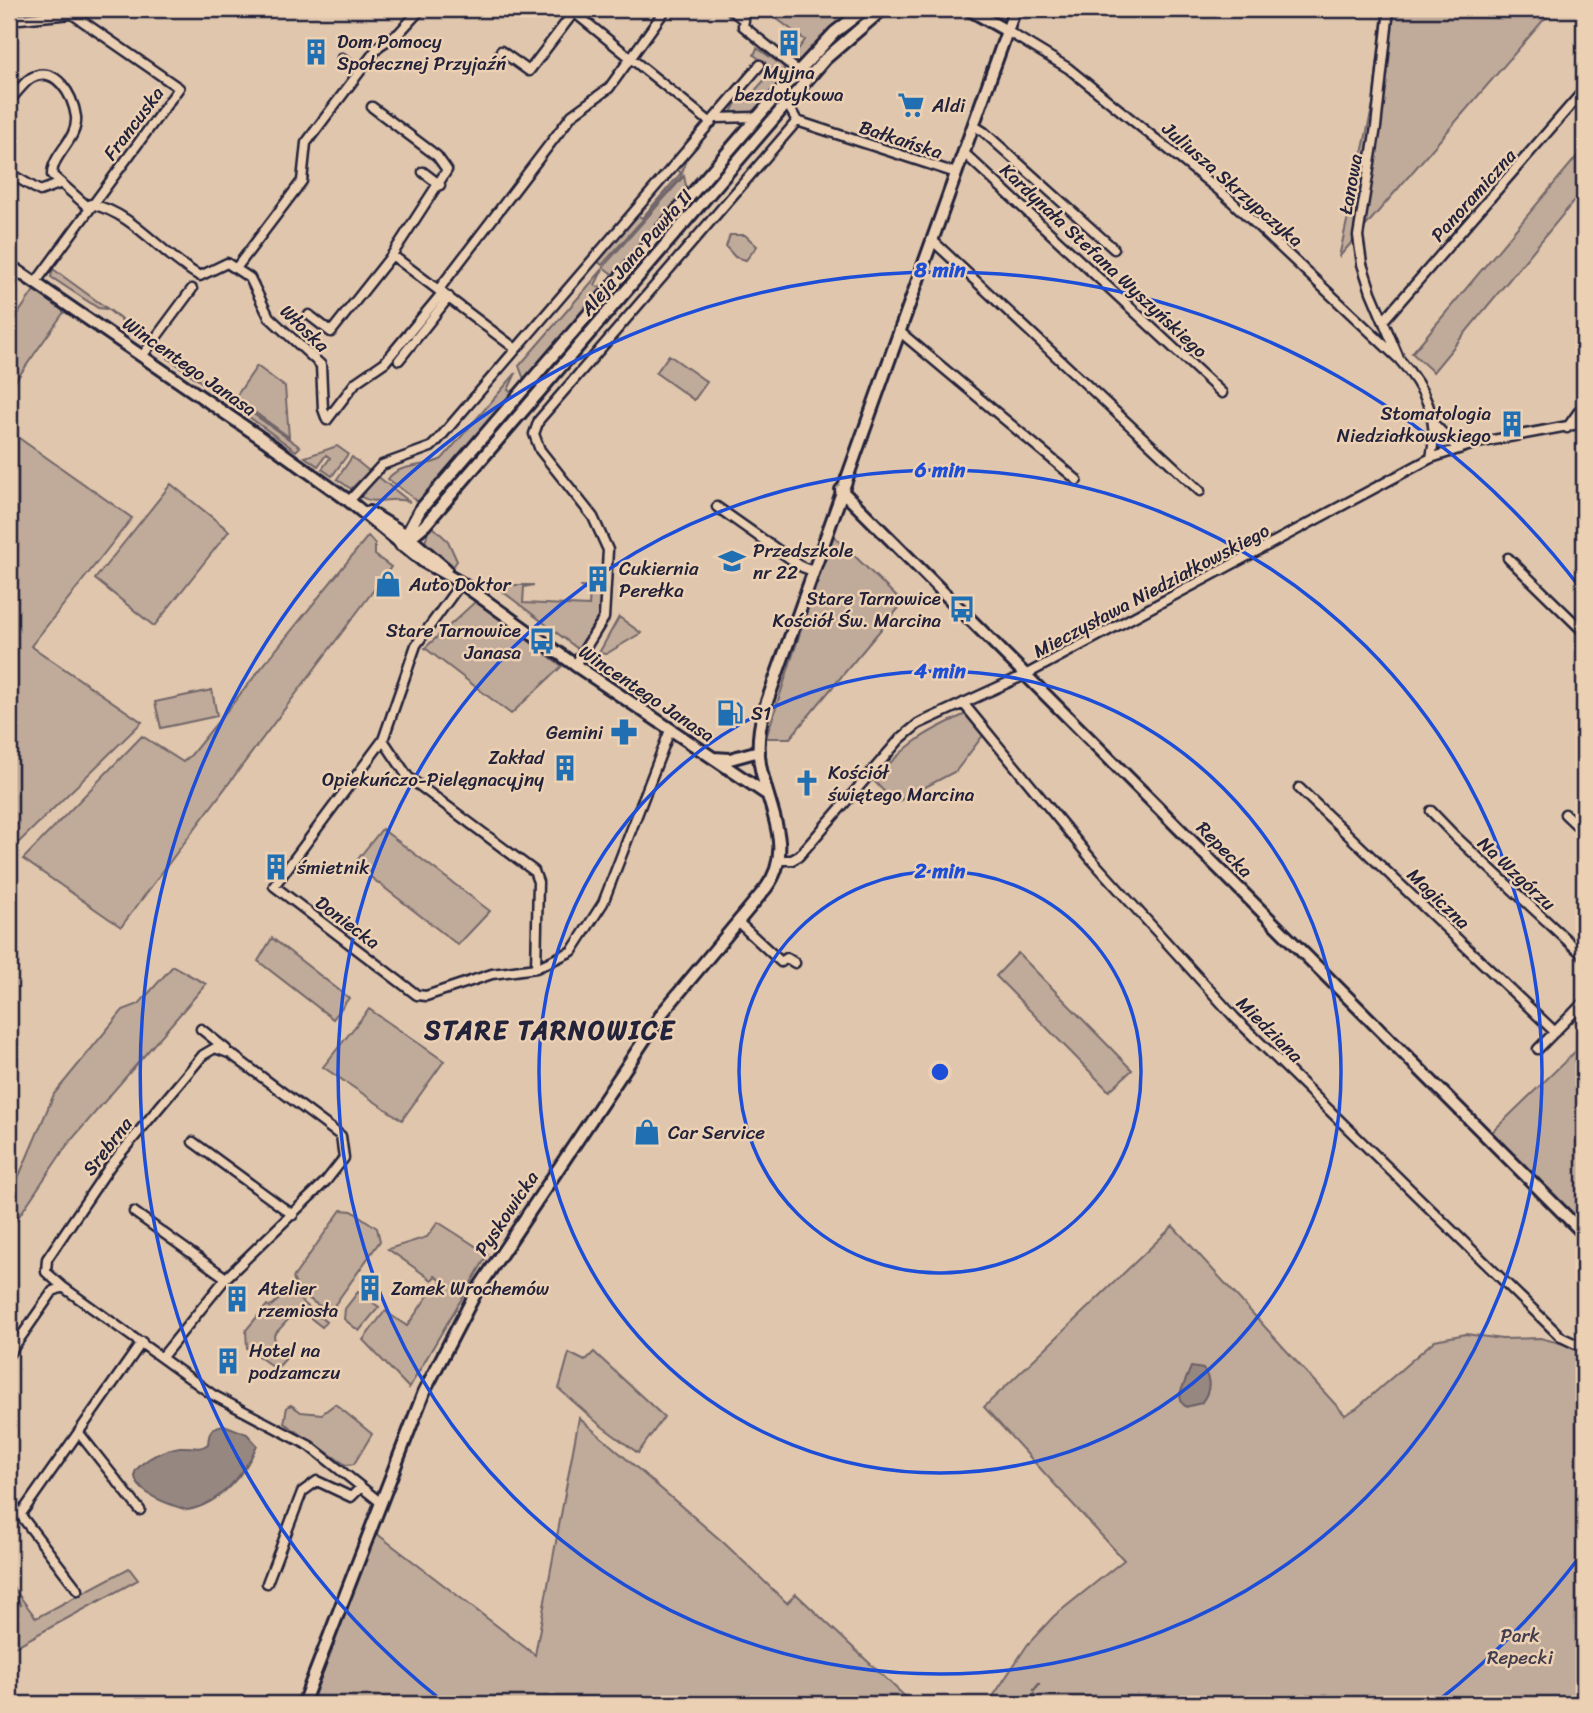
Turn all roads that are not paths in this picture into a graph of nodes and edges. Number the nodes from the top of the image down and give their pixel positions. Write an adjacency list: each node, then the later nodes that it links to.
1 (421, 9): 17 (street)
2 (666, 9): 14 (street, Włoska)
3 (730, 9): 18 (street)
4 (865, 9): 18 (street, Aleja Jana Pawła II)
5 (883, 9): 21 (street, Aleja Jana Pawła II)
6 (968, 9): 12 (street, Juliusza Skrzypczyka)
7 (1015, 9): 12 (street)
8 (1389, 9): 43 (street, Łanowa)
9 (572, 10): 13 (street); 14 (street)
10 (74, 12): 11 (street, Francuska); 33 (street, Francuska)
11 (9, 20)
12 (1007, 31): 26 (street); 47 (street, Juliusza Skrzypczyka)
13 (501, 51)
14 (631, 55): 24 (street); 41 (street, Włoska)
15 (342, 58): 17 (street)
16 (760, 65): 24 (street)
17 (359, 71): 38 (street)
18 (798, 71): 23 (street, Aleja Jana Pawła II)
19 (1584, 90): 43 (street, Panoramiczna)
20 (9, 101): 31 (street)
21 (787, 103): 25 (street); 63 (street, Aleja Jana Pawła II)
22 (372, 107): 32 (street)
23 (758, 117): 24 (street); 61 (street, Aleja Jana Pawła II)
24 (713, 120): 45 (street)
25 (797, 121): 30 (street, Bałkańska); 70 (street)
26 (973, 125): 27 (street); 35 (street, Kardynała Stefana Wyszyńskiego)
27 (963, 152): 30 (street); 49 (street, Kardynała Stefana Wyszyńskiego)
28 (423, 172): 32 (street)
29 (9, 173): 31 (street)
30 (956, 173): 34 (street)
31 (59, 184): 33 (street)
32 (440, 185): 36 (street, Włoska)
33 (89, 206): 38 (street); 39 (street, Francuska)
34 (932, 240): 44 (street); 58 (street)
35 (1114, 249)
36 (392, 255): 41 (street); 42 (street, Włoska)
37 (9, 265): 39 (street, Wincentego Janasa)
38 (237, 267): 41 (street, Włoska)
39 (36, 282): 46 (street, Wincentego Janasa)
40 (192, 289): 46 (street)
41 (444, 293): 45 (street); 48 (street, Włoska)
42 (309, 315)
43 (1384, 320): 47 (street, Łanowa)
44 (899, 331): 56 (street); 57 (street)
45 (516, 349): 59 (street)
46 (143, 355): 59 (street, Wincentego Janasa)
47 (1399, 359): 52 (street, Juliusza Skrzypczyka)
48 (399, 360)
49 (1222, 393)
50 (1584, 404): 53 (street)
51 (1584, 423): 53 (street, Mieczysława Niedziałkowskiego)
52 (1436, 426): 54 (street, Juliusza Skrzypczyka); 55 (street)
53 (1567, 428): 54 (street, Mieczysława Niedziałkowskiego)
54 (1457, 448): 55 (street, Mieczysława Niedziałkowskiego)
55 (1431, 457): 71 (street, Mieczysława Niedziałkowskiego)
56 (1077, 480)
57 (841, 490): 67 (street); 71 (street, Repecka)
58 (1200, 491)
59 (349, 501): 62 (street, Wincentego Janasa); 64 (street, Wincentego Janasa)
60 (717, 507): 67 (street)
61 (416, 514): 62 (street); 64 (street, Aleja Jana Pawła II)
62 (382, 519): 64 (street, Wincentego Janasa)
63 (425, 525): 64 (street, Aleja Jana Pawła II); 65 (street)
64 (406, 540): 65 (street, Wincentego Janasa); 68 (street, Wincentego Janasa)
65 (425, 550): 68 (street, Wincentego Janasa)
66 (1508, 558): 69 (street)
67 (813, 571): 75 (street)
68 (461, 583): 70 (street, Wincentego Janasa); 74 (street, Doniecka)
69 (1584, 632)
70 (575, 665): 73 (street, Wincentego Janasa)
71 (1027, 674): 72 (street, Mieczysława Niedziałkowskiego); 97 (street, Repecka)
72 (963, 704): 84 (street, Mieczysława Niedziałkowskiego); 101 (street, Miedziana)
73 (670, 730): 76 (street, Wincentego Janasa); 88 (street, Doniecka)
74 (383, 740): 88 (street); 88 (street, Doniecka)
75 (758, 751): 76 (street, Wincentego Janasa); 77 (street)
76 (711, 757): 78 (street, Wincentego Janasa)
77 (762, 775): 78 (street); 80 (street)
78 (746, 780): 80 (street, Wincentego Janasa)
79 (1299, 788): 91 (street, Magiczna)
80 (768, 795): 84 (street)
81 (1432, 811): 86 (street, Na Wzgórzu)
82 (1565, 814): 83 (street)
83 (1584, 832)
84 (780, 860): 85 (street, Pyskowicka)
85 (738, 922): 87 (street); 107 (street, Pyskowicka)
86 (1584, 956)
87 (795, 963)
88 (536, 968)
89 (1584, 1002): 91 (street)
90 (201, 1029): 93 (street)
91 (1555, 1032): 92 (street)
92 (1538, 1049)
93 (231, 1054): 96 (street); 99 (street, Srebrna)
94 (193, 1142): 96 (street)
95 (134, 1212): 98 (street)
96 (293, 1215): 98 (street)
97 (1584, 1234)
98 (226, 1278): 103 (street)
99 (63, 1287): 100 (street, Srebrna); 102 (street)
100 (142, 1342): 103 (street, Srebrna); 104 (street)
101 (1584, 1348)
102 (9, 1354)
103 (162, 1357): 105 (street, Srebrna)
104 (79, 1433): 108 (street); 109 (street)
105 (361, 1487): 107 (street, Srebrna); 110 (street)
106 (9, 1500): 109 (street)
107 (380, 1502): 112 (street, Pyskowicka)
108 (139, 1510)
109 (21, 1514): 111 (street)
110 (267, 1583)
111 (78, 1590)
112 (303, 1704)

